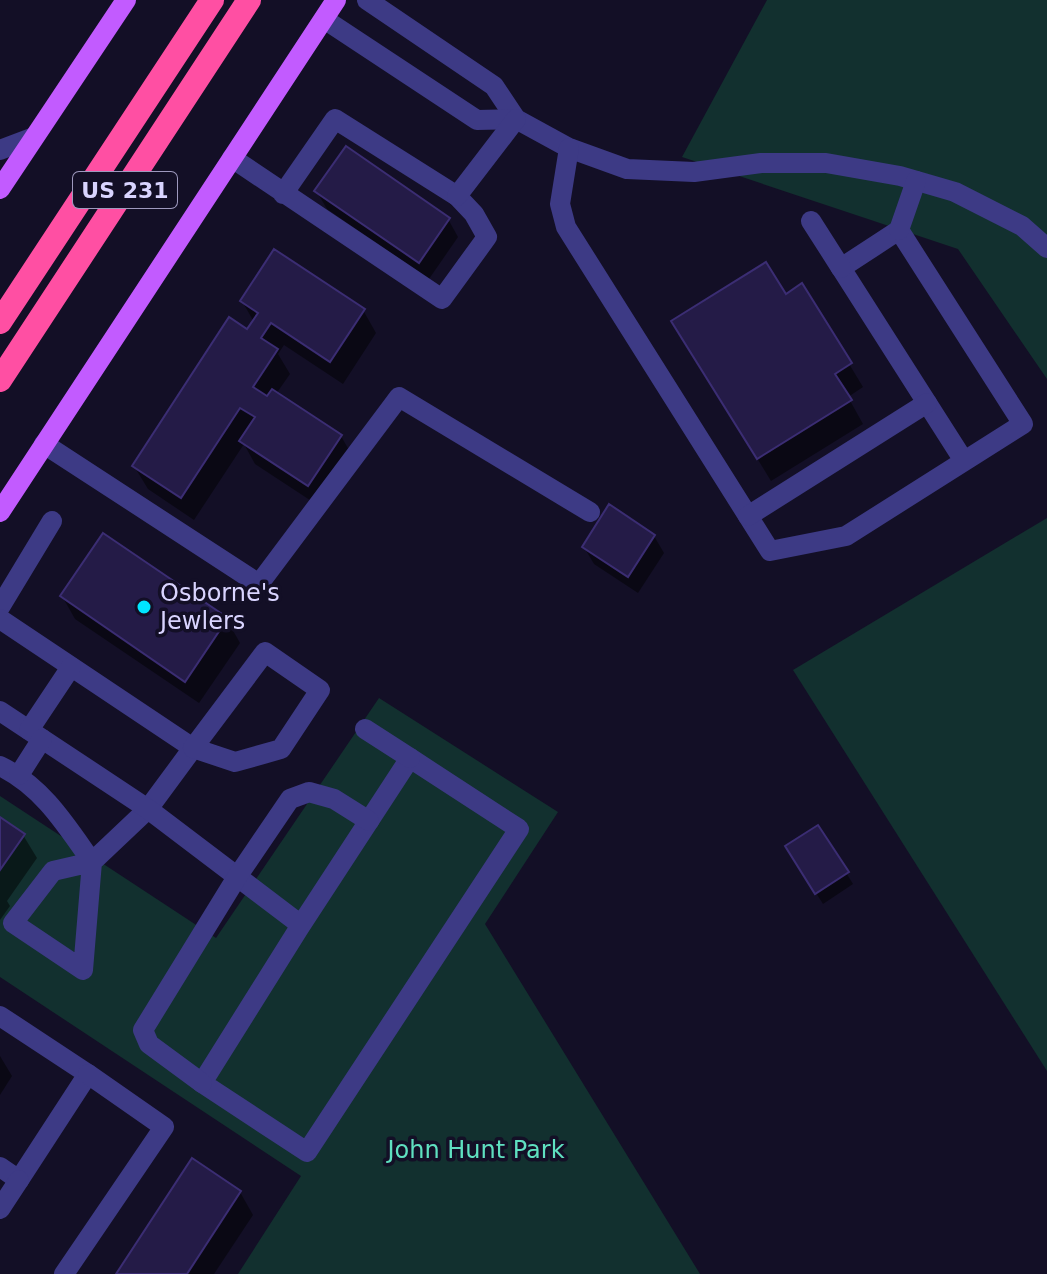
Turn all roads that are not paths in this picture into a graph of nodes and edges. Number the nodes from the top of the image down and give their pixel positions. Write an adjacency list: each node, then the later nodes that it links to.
1 (126, 0): 8 (main road)
2 (212, 0): 20 (highway, US 231)
3 (249, 0): 21 (highway, US 231)
4 (336, 0): 6 (main road)
5 (367, 0): 7 (street)
6 (324, 19): 7 (street); 11 (main road)
7 (516, 119): 9 (street); 15 (street)
8 (34, 137): 10 (street); 13 (main road)
9 (569, 148): 12 (street); 27 (street)
10 (0, 150)
11 (232, 158): 14 (street); 23 (main road)
12 (916, 181): 17 (street); 18 (street)
13 (0, 189)
14 (283, 194): 15 (street); 15 (street)
15 (457, 196)
16 (811, 221): 19 (street)
17 (899, 230): 19 (street); 24 (street)
18 (1047, 248)
19 (841, 268): 22 (street)
20 (0, 322)
21 (0, 380)
22 (927, 403): 24 (street); 27 (street)
23 (44, 444): 25 (main road); 26 (street)
24 (964, 461): 27 (street)
25 (0, 512)
26 (590, 512)
27 (748, 516)
28 (52, 521): 29 (street)
29 (0, 607)
30 (0, 619): 31 (street)
31 (71, 667): 34 (street); 35 (street)
32 (0, 711): 34 (street)
33 (365, 729): 36 (street)
34 (35, 735): 38 (street); 39 (street)
35 (193, 748): 35 (street); 39 (street)
36 (410, 758): 40 (street); 46 (street)
37 (0, 766): 38 (street)
38 (19, 775): 41 (street)
39 (148, 809): 41 (street); 42 (street)
40 (369, 821): 42 (street); 43 (street)
41 (92, 862): 41 (street)
42 (237, 877): 43 (street); 46 (street)
43 (301, 925): 46 (street)
44 (0, 1016): 45 (street)
45 (88, 1074): 48 (street); 50 (street)
46 (202, 1083)
47 (0, 1167): 48 (street)
48 (19, 1180): 49 (street)
49 (0, 1209)
50 (64, 1274)

